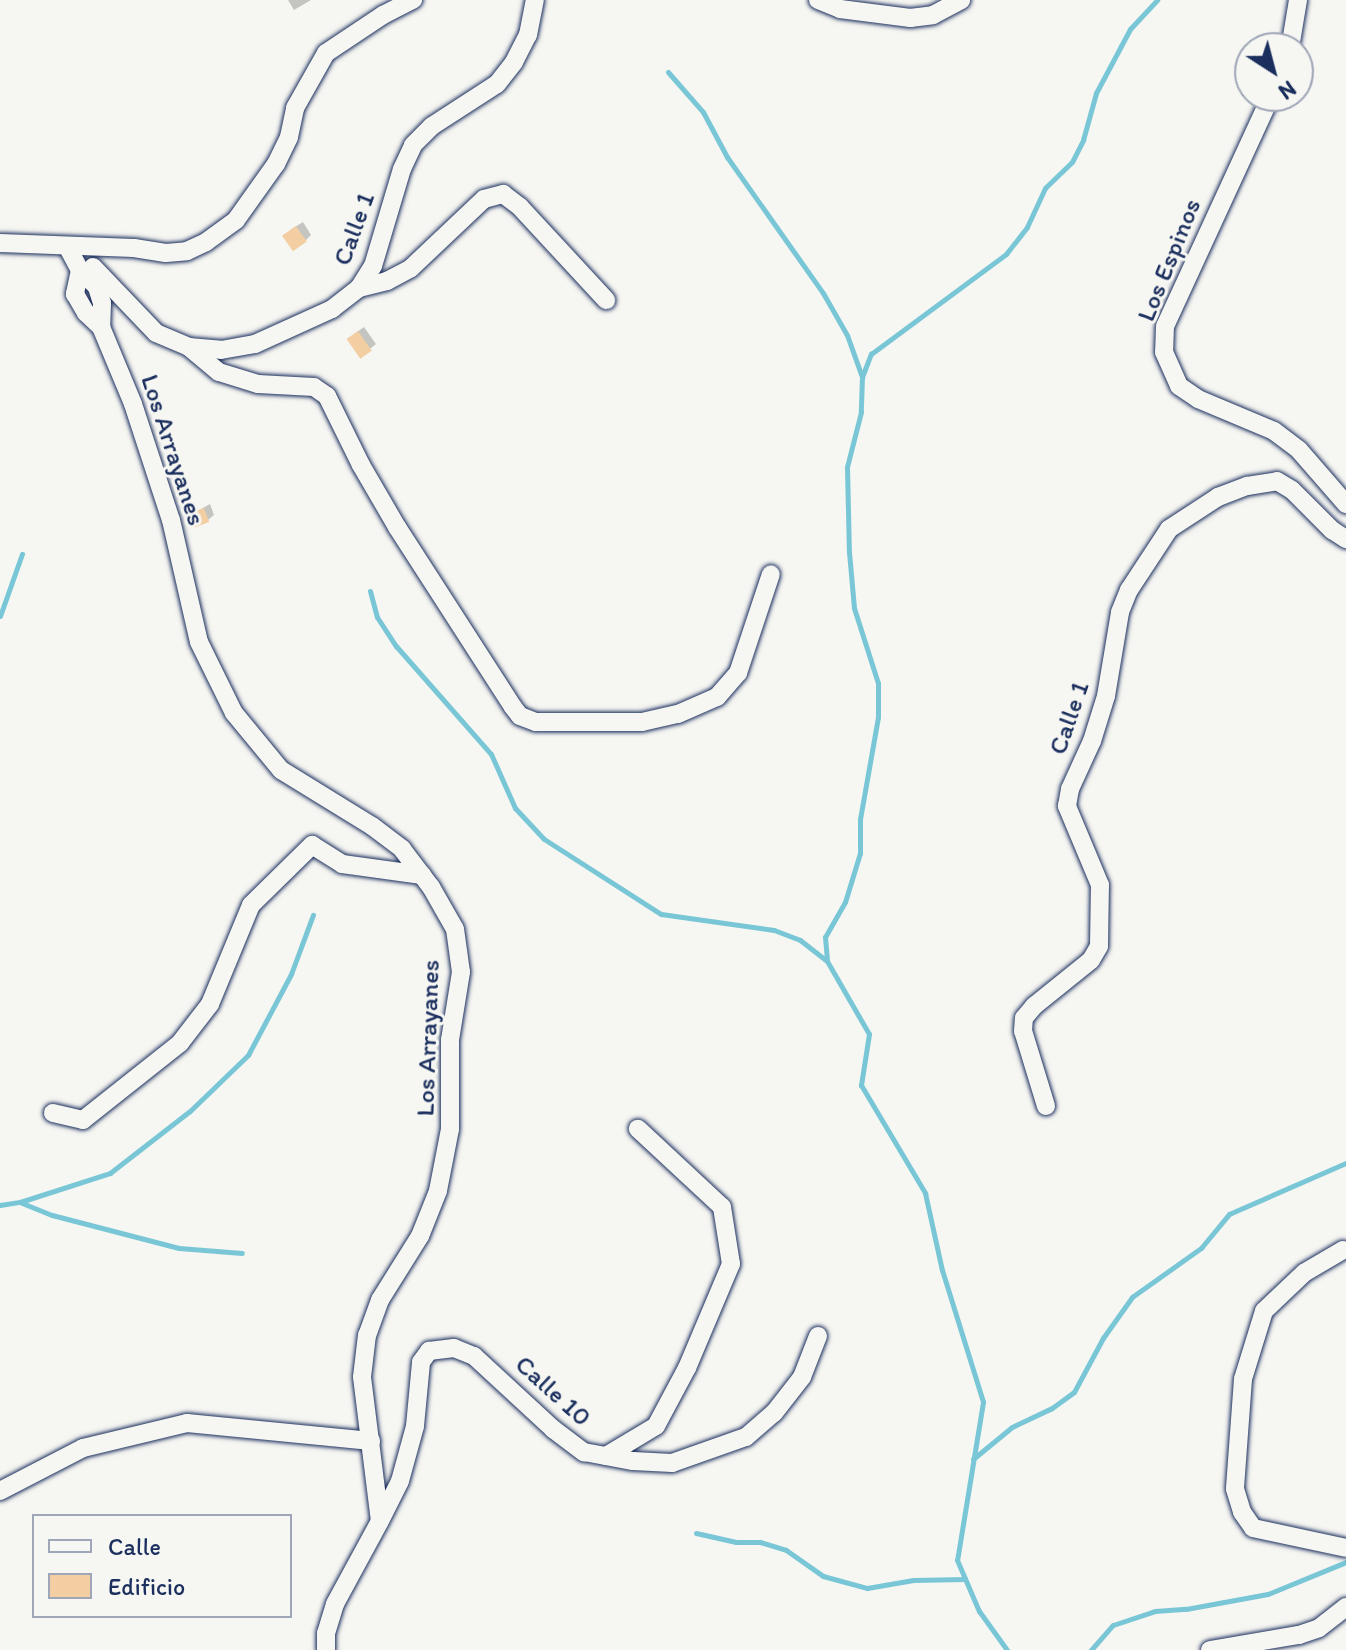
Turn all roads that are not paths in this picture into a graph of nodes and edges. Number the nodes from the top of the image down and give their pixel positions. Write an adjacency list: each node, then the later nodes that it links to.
1 (413, 0): 9 (street)
2 (535, 0): 10 (street, Calle 1)
3 (818, 0): 4 (street)
4 (961, 0)
5 (1298, 0): 6 (street)
6 (1293, 32)
7 (1264, 112): 13 (street, Los Espinos)
8 (0, 243): 9 (street)
9 (71, 246): 12 (street, Calle 1); 16 (street, Los Arrayanes)
10 (359, 288): 11 (street); 12 (street, Calle 1)
11 (606, 300)
12 (189, 347): 15 (street)
13 (1345, 503)
14 (1346, 539): 17 (street, Calle 1)
15 (771, 574)
16 (422, 875): 18 (street); 22 (street, Los Arrayanes)
17 (1046, 1106)
18 (53, 1113)
19 (638, 1129): 23 (street)
20 (1343, 1250): 26 (street)
21 (818, 1336): 23 (street, Calle 10)
22 (371, 1441): 24 (street); 25 (street, Los Arrayanes)
23 (606, 1456): 25 (street, Calle 10)
24 (0, 1491)
25 (380, 1521): 28 (street)
26 (1346, 1548)
27 (1346, 1607): 29 (street)
28 (326, 1650)
29 (1210, 1650)

